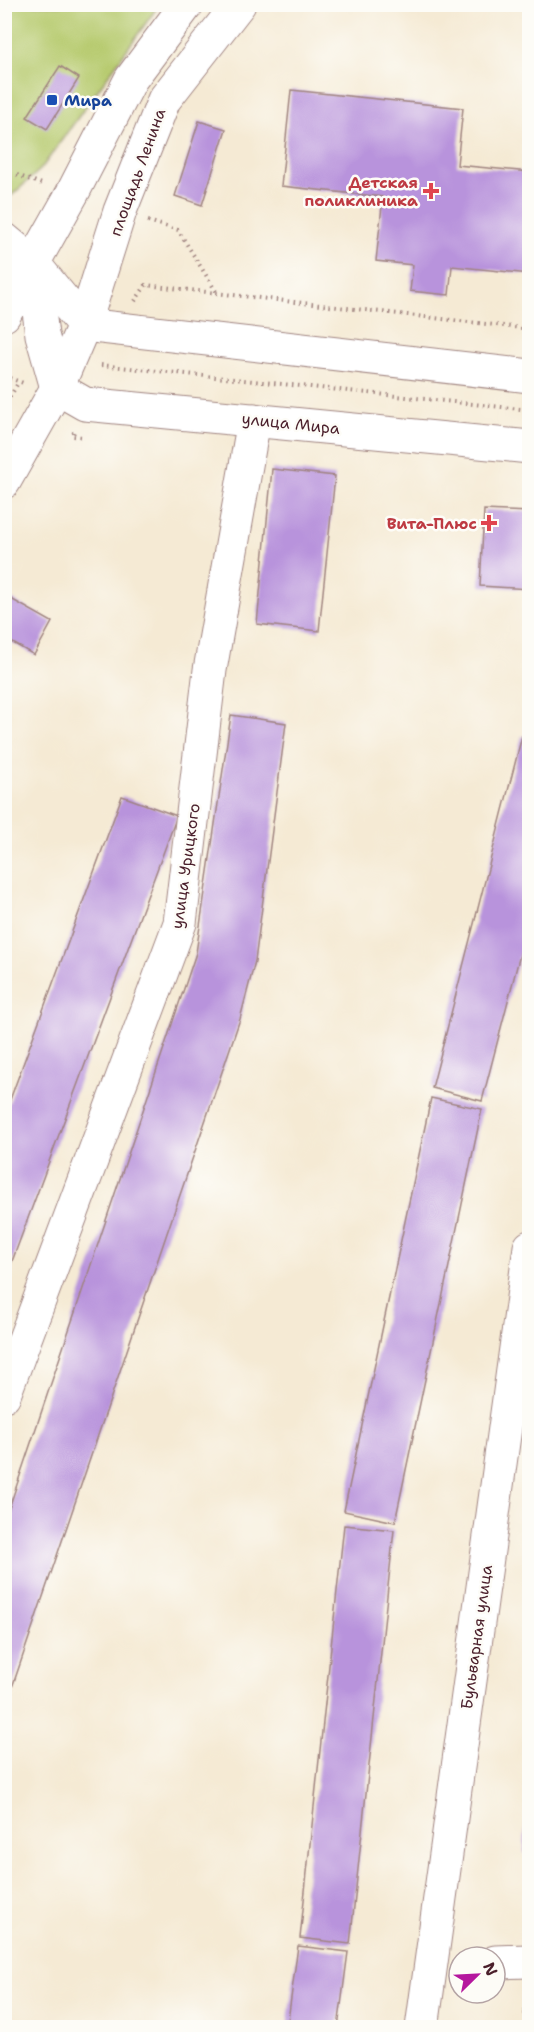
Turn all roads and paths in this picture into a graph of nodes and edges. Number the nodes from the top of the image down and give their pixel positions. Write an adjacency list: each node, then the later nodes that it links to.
1 (187, 4): 4 (street)
2 (239, 4): 6 (street, площадь Ленина)
3 (4, 239): 4 (street)
4 (33, 263): 5 (street); 6 (street); 12 (street)
5 (4, 315)
6 (84, 325): 7 (street); 12 (street, площадь Ленина)
7 (116, 328): 8 (path); 10 (street)
8 (530, 329)
9 (100, 365): 14 (path)
10 (530, 376)
11 (18, 383): 13 (path)
12 (57, 388): 15 (street, улица Мира); 17 (street, площадь Ленина)
13 (4, 406)
14 (530, 410)
15 (254, 420): 16 (street, улица Мира); 19 (street, улица Урицкого)
16 (530, 447)
17 (4, 482)
18 (530, 1247): 21 (street, Бульварная улица)
19 (4, 1395)
20 (530, 1961): 22 (street)
21 (445, 1962): 23 (street, Бульварная улица)
22 (507, 1962)
23 (422, 2028)

